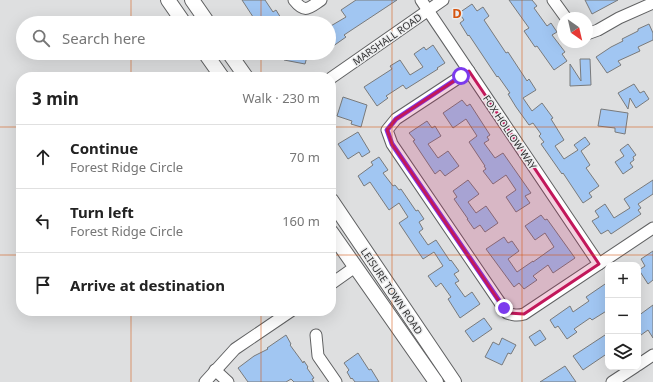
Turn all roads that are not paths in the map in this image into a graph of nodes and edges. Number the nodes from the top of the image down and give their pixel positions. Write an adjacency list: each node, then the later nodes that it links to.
1 (168, 0): 11 (main road)
2 (192, 0): 12 (main road)
3 (294, 0): 4 (street)
4 (321, 0)
5 (421, 0): 9 (street, FOX HOLLOW WAY)
6 (443, 0): 9 (street, MARSHALL ROAD)
7 (553, 0): 10 (street)
8 (653, 3): 13 (street)
9 (428, 11): 16 (street, FOX HOLLOW WAY); 19 (street, MARSHALL ROAD)
10 (562, 12)
11 (179, 16)
12 (203, 16)
13 (593, 32)
14 (210, 60): 17 (main road)
15 (234, 60): 18 (main road)
16 (469, 71): 23 (street, FOX HOLLOW WAY); 23 (street)
17 (218, 72)
18 (242, 72)
19 (336, 75)
20 (336, 207): 36 (main road, LEISURE TOWN ROAD)
21 (653, 228): 23 (street)
22 (336, 239): 24 (main road, LEISURE TOWN ROAD)
23 (599, 264)
24 (355, 267): 25 (street); 35 (main road, LEISURE TOWN ROAD)
25 (336, 280)
26 (284, 316): 30 (street)
27 (316, 335): 34 (street)
28 (653, 355): 29 (street)
29 (641, 363)
30 (215, 370): 32 (street); 33 (street)
31 (630, 370): 37 (street)
32 (205, 382)
33 (228, 382)
34 (336, 382)
35 (436, 382)
36 (454, 382)
37 (612, 382)

